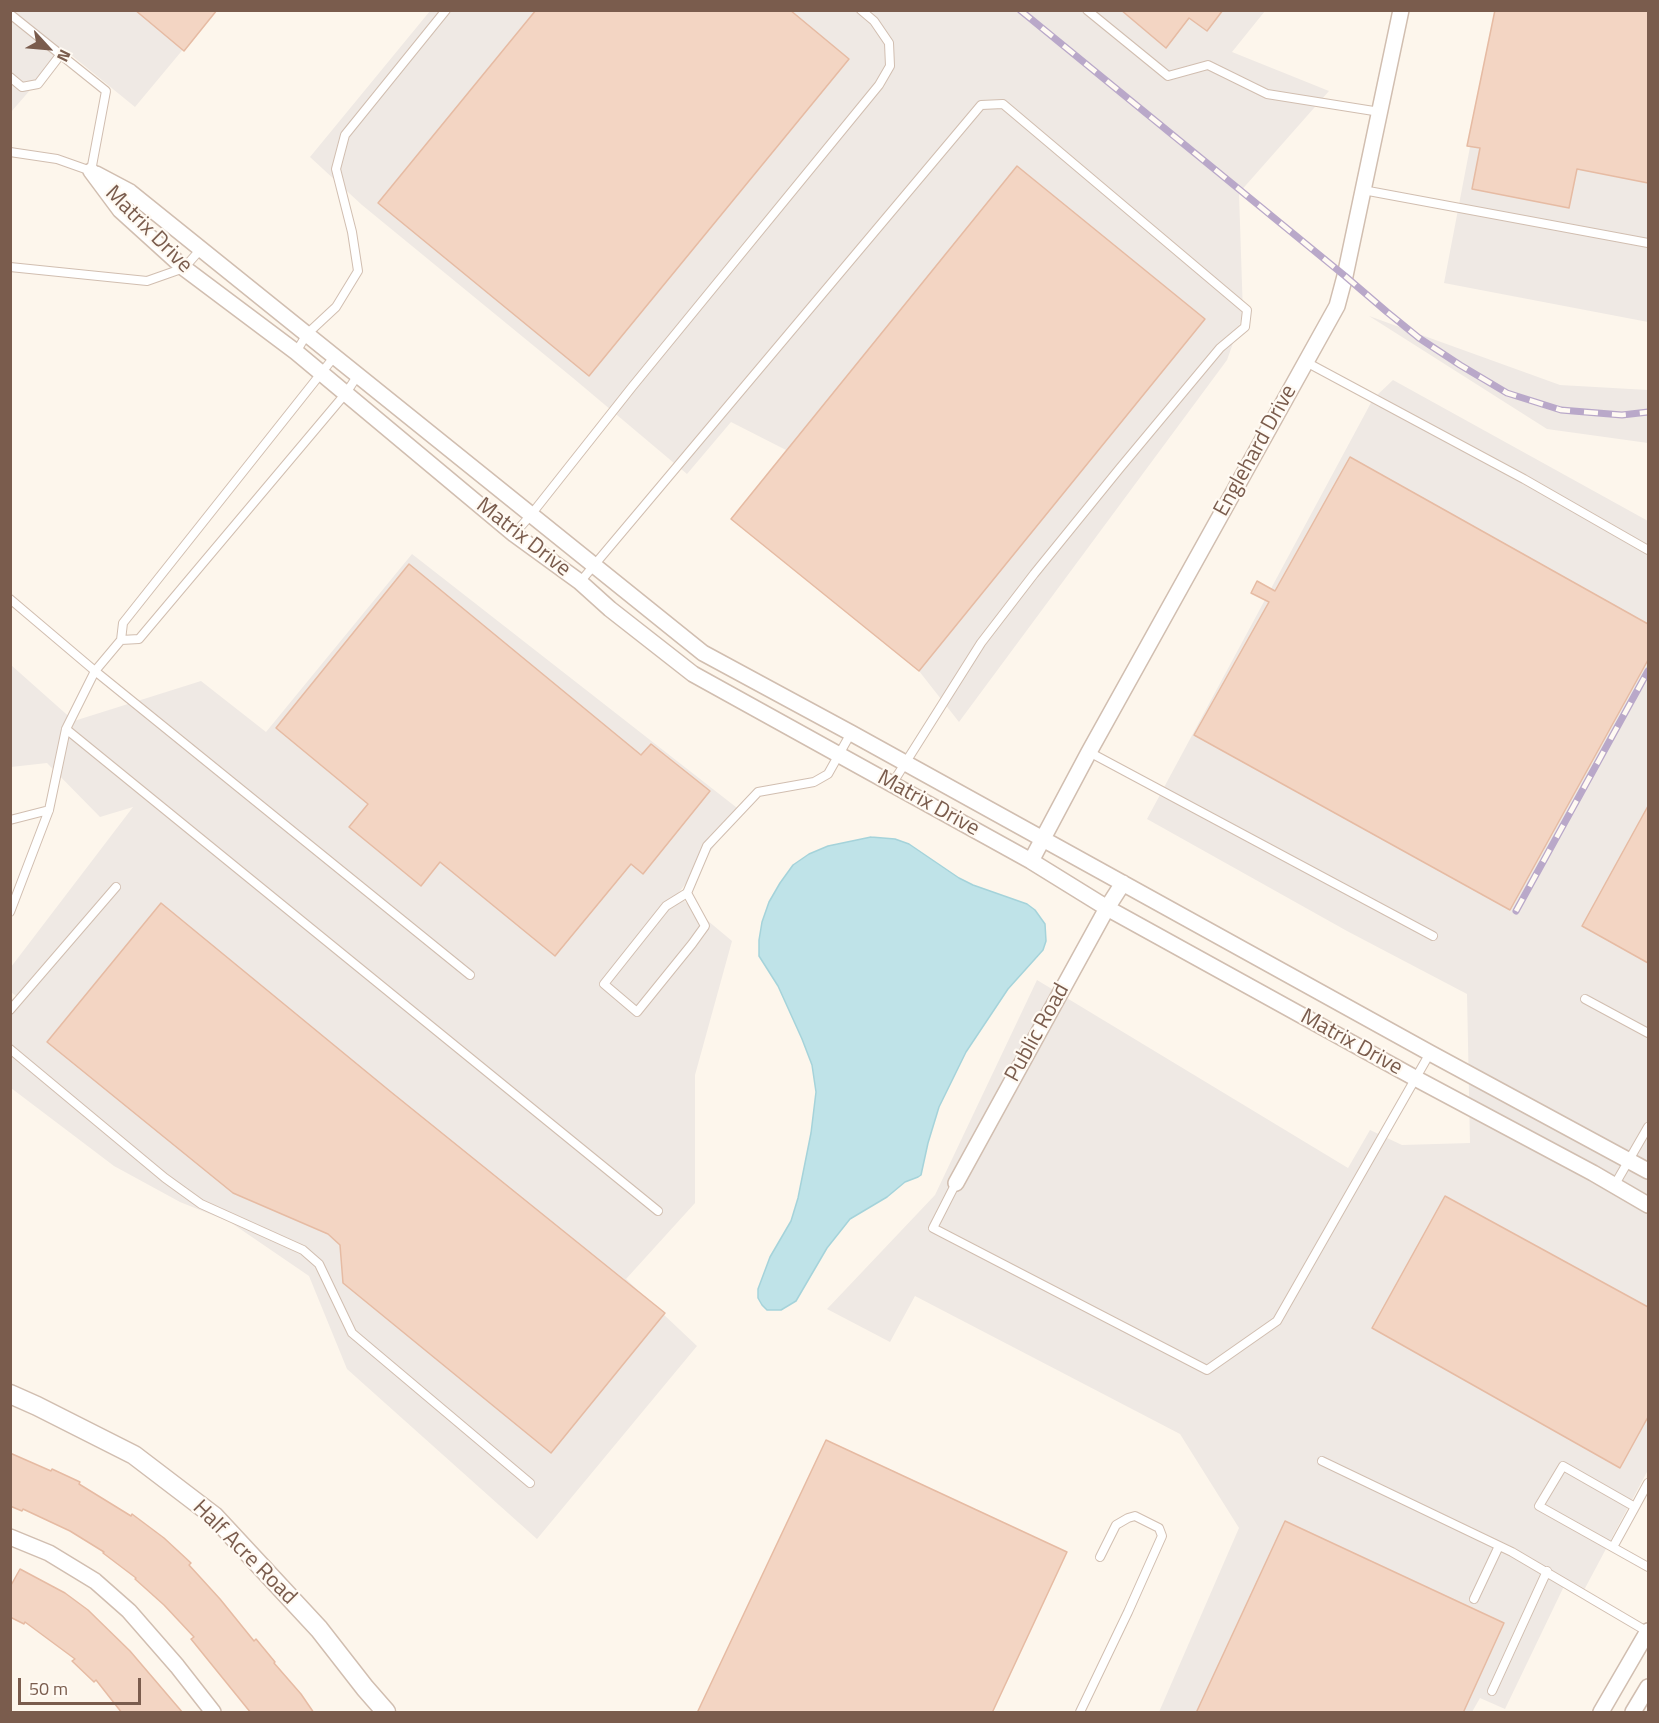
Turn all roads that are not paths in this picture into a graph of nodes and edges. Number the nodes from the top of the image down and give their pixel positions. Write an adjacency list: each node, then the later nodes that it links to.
1 (446, 10): 16 (lane)
2 (861, 10): 23 (lane)
3 (1087, 10): 8 (lane)
4 (1401, 10): 8 (street, Englehard Drive)
5 (10, 14): 6 (lane)
6 (61, 54): 7 (lane); 10 (lane)
7 (10, 77)
8 (1380, 112): 11 (street, Englehard Drive)
9 (10, 152): 10 (lane)
10 (91, 171): 13 (street, Matrix Drive); 15 (street, Matrix Drive)
11 (1364, 190): 12 (lane); 19 (street, Englehard Drive)
12 (1648, 243)
13 (200, 250): 15 (lane); 16 (street, Matrix Drive)
14 (10, 267): 15 (lane)
15 (184, 268): 17 (street, Matrix Drive)
16 (307, 334): 17 (lane); 18 (street, Matrix Drive)
17 (296, 351): 20 (street, Matrix Drive)
18 (334, 357): 20 (lane); 21 (street, Matrix Drive)
19 (1306, 362): 25 (lane); 33 (street, Englehard Drive)
20 (321, 373): 22 (street, Matrix Drive); 29 (lane)
21 (358, 375): 22 (lane); 23 (street, Matrix Drive)
22 (345, 393): 24 (street, Matrix Drive); 29 (lane)
23 (531, 516): 24 (lane); 26 (street, Matrix Drive)
24 (514, 534): 27 (street, Matrix Drive)
25 (1648, 550)
26 (594, 566): 27 (lane); 32 (street, Matrix Drive); 35 (lane)
27 (580, 582): 34 (street, Matrix Drive)
28 (10, 599): 30 (lane)
29 (121, 640): 30 (lane)
30 (95, 671): 31 (lane); 47 (lane)
31 (66, 729): 37 (lane); 60 (lane)
32 (851, 733): 34 (lane); 35 (street, Matrix Drive)
33 (1089, 752): 39 (street, Englehard Drive); 46 (lane)
34 (838, 754): 36 (street, Matrix Drive); 43 (lane)
35 (904, 763): 36 (lane); 39 (street, Matrix Drive)
36 (892, 784): 40 (street, Matrix Drive)
37 (50, 810): 38 (lane); 45 (lane)
38 (10, 820)
39 (1042, 840): 40 (street, Englehard Drive); 41 (street, Matrix Drive)
40 (1031, 861): 44 (street, Matrix Drive)
41 (1123, 883): 44 (street, Public Road); 52 (street, Matrix Drive)
42 (116, 887): 49 (lane)
43 (687, 893): 43 (lane)
44 (1107, 908): 53 (street, Matrix Drive); 57 (street, Public Road)
45 (10, 912)
46 (1433, 936)
47 (470, 975)
48 (1584, 999): 50 (lane)
49 (10, 1010)
50 (1648, 1033)
51 (10, 1049): 63 (lane)
52 (1430, 1053): 53 (lane); 55 (street, Matrix Drive)
53 (1415, 1078): 57 (lane); 58 (street, Matrix Drive)
54 (1648, 1127): 55 (lane)
55 (1630, 1160): 56 (street, Matrix Drive); 58 (lane)
56 (1648, 1171)
57 (956, 1183)
58 (1614, 1186): 59 (street, Matrix Drive)
59 (1648, 1205)
60 (658, 1211)
61 (10, 1394): 77 (street, Half Acre Road)
62 (1322, 1461): 67 (lane)
63 (530, 1483)
64 (1648, 1483): 65 (lane)
65 (1635, 1507): 68 (lane); 68 (lane)
66 (10, 1537): 76 (street)
67 (1499, 1546): 71 (lane); 72 (lane)
68 (1613, 1546): 70 (lane)
69 (1100, 1557): 78 (lane)
70 (1648, 1567)
71 (1546, 1571): 73 (lane); 75 (lane)
72 (1474, 1599)
73 (1648, 1631): 79 (street)
74 (1648, 1687): 80 (street)
75 (1492, 1691)
76 (213, 1713)
77 (386, 1713)
78 (1080, 1713)
79 (1601, 1713)
80 (1633, 1713)

